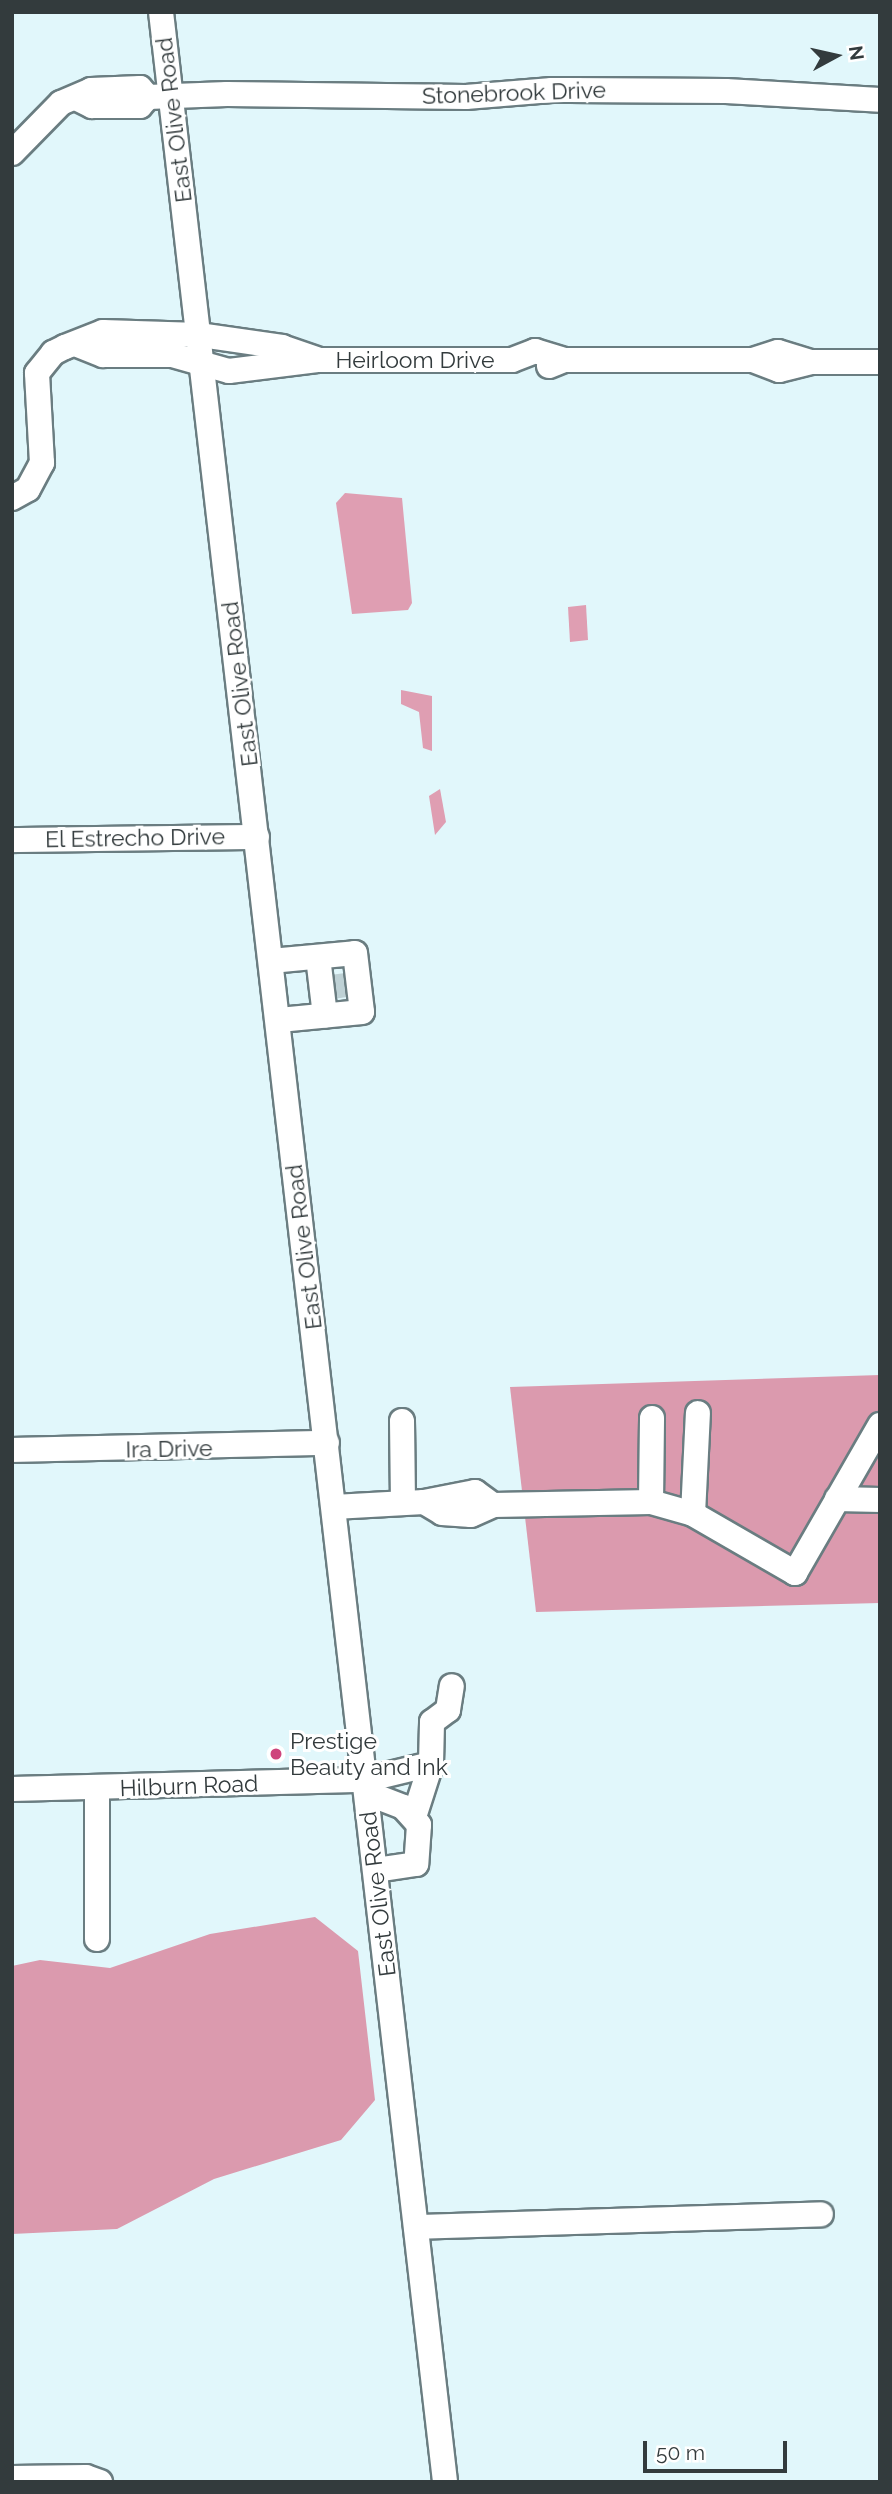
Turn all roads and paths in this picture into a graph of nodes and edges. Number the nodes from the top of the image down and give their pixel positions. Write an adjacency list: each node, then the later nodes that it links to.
1 (160, 12): 2 (street, East Olive Road)
2 (159, 97): 3 (street, Stonebrook Drive); 4 (street, Stonebrook Drive); 5 (street, East Olive Road)
3 (880, 100)
4 (12, 153)
5 (200, 335): 6 (street, Heirloom Drive); 7 (street, Heirloom Drive); 9 (street, East Olive Road)
6 (78, 345): 9 (street, Heirloom Drive); 10 (street, Heirloom Drive)
7 (317, 360): 8 (street, Heirloom Drive); 9 (street, Heirloom Drive)
8 (880, 362)
9 (203, 364): 11 (street, East Olive Road)
10 (12, 498)
11 (257, 837): 12 (street, El Estrecho Drive); 14 (street, East Olive Road)
12 (12, 840)
13 (318, 957): 14 (street); 15 (street); 15 (street)
14 (271, 961): 17 (street, East Olive Road)
15 (340, 986): 16 (street); 16 (street)
16 (325, 1016): 17 (street)
17 (279, 1020): 22 (street, East Olive Road)
18 (698, 1413): 29 (street)
19 (652, 1418): 26 (street)
20 (402, 1421): 27 (street)
21 (880, 1425): 24 (street)
22 (327, 1443): 23 (street, Ira Drive); 28 (street, East Olive Road)
23 (12, 1450)
24 (837, 1499): 25 (street); 29 (street)
25 (880, 1500)
26 (651, 1502): 27 (street); 29 (street)
27 (414, 1503): 28 (street)
28 (334, 1507): 32 (street, East Olive Road)
29 (693, 1514)
30 (452, 1686): 31 (street)
31 (431, 1764): 32 (street, Hilburn Road); 35 (street)
32 (366, 1787): 33 (street, Hilburn Road); 35 (street); 36 (street, East Olive Road)
33 (97, 1788): 34 (street, Hilburn Road); 37 (street)
34 (12, 1789)
35 (414, 1817): 36 (street)
36 (376, 1870): 39 (street, East Olive Road)
37 (97, 1939)
38 (821, 2214): 39 (street)
39 (416, 2227): 42 (street, East Olive Road)
40 (12, 2478): 41 (street)
41 (100, 2482)
42 (445, 2482)

